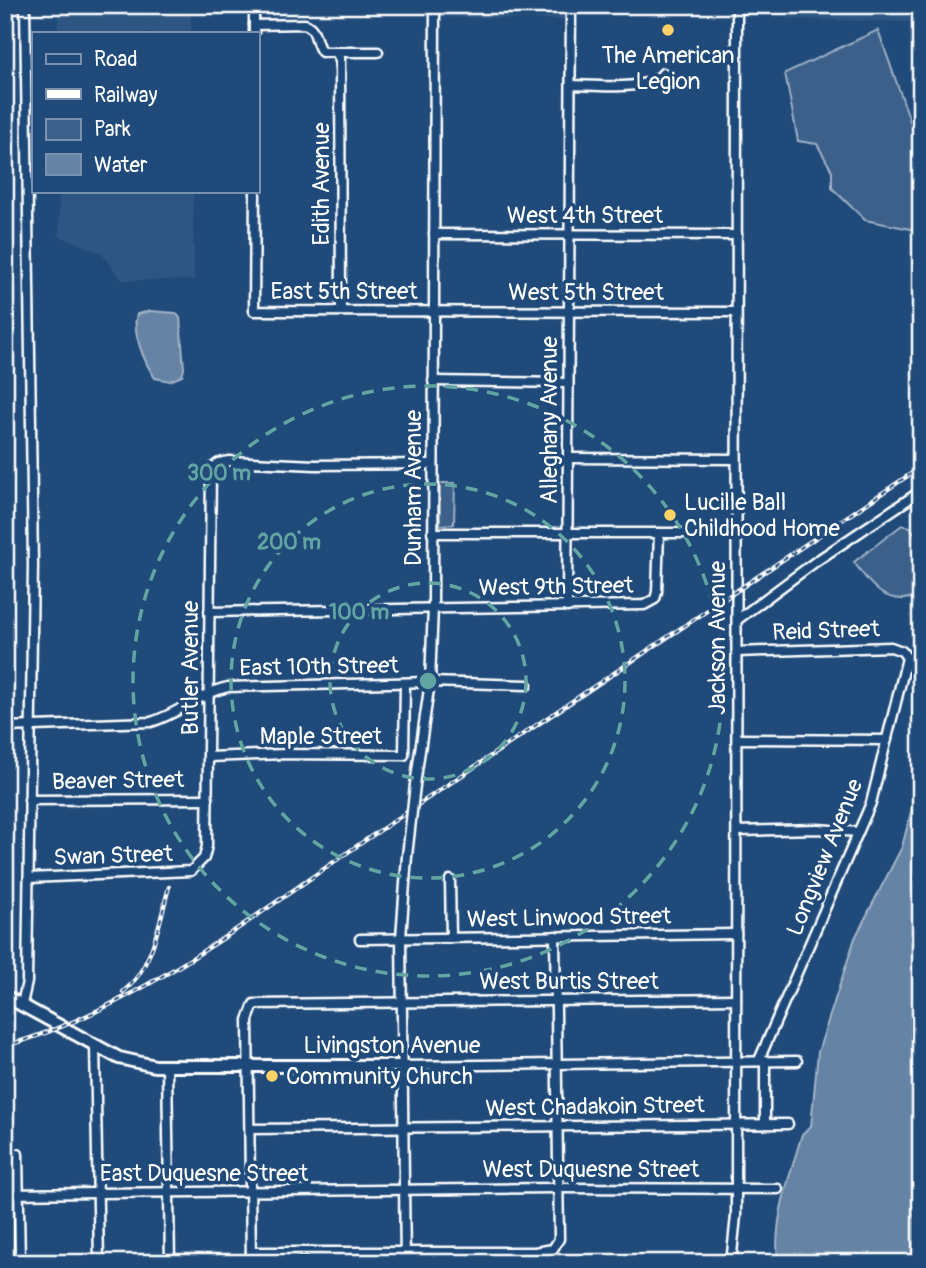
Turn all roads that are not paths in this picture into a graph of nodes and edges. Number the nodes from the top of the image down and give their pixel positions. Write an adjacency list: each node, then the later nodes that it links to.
1 (25, 5): 40 (street)
2 (254, 5): 6 (street)
3 (435, 5): 12 (street, Dunham Avenue)
4 (571, 5): 10 (street, Alleghany Avenue)
5 (737, 5): 14 (street, Jackson Avenue)
6 (254, 29): 8 (street)
7 (378, 52): 8 (street)
8 (338, 56): 15 (street, Edith Avenue)
9 (663, 73): 10 (street)
10 (571, 85): 13 (street, Alleghany Avenue)
11 (255, 192): 15 (street, East 5th Street)
12 (434, 234): 13 (street, West 4th Street); 16 (street, Dunham Avenue)
13 (570, 234): 14 (street, West 4th Street); 17 (street, Alleghany Avenue)
14 (737, 235): 18 (street, Jackson Avenue)
15 (341, 309): 16 (street, East 5th Street)
16 (435, 310): 17 (street, West 5th Street); 19 (street, Dunham Avenue)
17 (569, 311): 18 (street, West 5th Street); 20 (street, Alleghany Avenue)
18 (736, 312): 22 (street, Jackson Avenue)
19 (433, 381): 20 (street); 23 (street, Dunham Avenue)
20 (568, 383): 21 (street, Alleghany Avenue)
21 (568, 458): 22 (street); 26 (street, Alleghany Avenue)
22 (735, 459): 28 (street, Jackson Avenue)
23 (432, 464): 25 (street, Dunham Avenue); 31 (street, Butler Avenue)
24 (921, 491): 32 (street)
25 (432, 533): 26 (street); 29 (street, Dunham Avenue)
26 (567, 533): 27 (street); 30 (street, Alleghany Avenue)
27 (659, 533): 28 (street); 30 (street, West 9th Street)
28 (735, 533): 32 (street, Jackson Avenue)
29 (433, 607): 30 (street, West 9th Street); 31 (street, West 9th Street); 35 (street, Dunham Avenue)
30 (567, 607)
31 (209, 612): 38 (street, Butler Avenue)
32 (737, 620): 33 (street, Jackson Avenue)
33 (737, 652): 34 (street, Reid Street); 41 (street, Jackson Avenue)
34 (907, 662): 42 (street, Longview Avenue)
35 (430, 682): 36 (street, East 10th Street); 37 (street, East 10th Street); 53 (street, Dunham Avenue, bridge)
36 (405, 684): 38 (street, East 10th Street); 43 (street, Maple Street)
37 (527, 685)
38 (210, 694): 40 (street, East 10th Street); 43 (street, Butler Avenue)
39 (5, 727): 40 (street, East 10th Street)
40 (30, 727): 45 (street)
41 (737, 739): 42 (street); 46 (street, Jackson Avenue)
42 (887, 740): 47 (street, Longview Avenue)
43 (209, 757): 44 (street, Butler Avenue)
44 (208, 799): 45 (street, Beaver Street); 48 (street, Butler Avenue)
45 (29, 800): 49 (street)
46 (737, 831): 47 (street); 51 (street, Jackson Avenue)
47 (858, 832): 63 (street, Longview Avenue)
48 (198, 867): 49 (street, Swan Street)
49 (29, 878): 60 (street)
50 (450, 880): 54 (street)
51 (737, 934): 52 (street, West Linwood Street); 57 (street, Jackson Avenue)
52 (555, 936): 54 (street, West Linwood Street); 58 (street)
53 (401, 938): 54 (street, West Linwood Street); 55 (street, West Linwood Street); 59 (street, Dunham Avenue)
54 (451, 938)
55 (360, 939)
56 (5, 996): 60 (street, Livingston Avenue)
57 (736, 999): 58 (street, West Burtis Street); 65 (street, Jackson Avenue)
58 (555, 1000): 59 (street, West Burtis Street); 66 (street)
59 (402, 1001): 68 (street, West Burtis Street); 69 (street, Dunham Avenue)
60 (22, 1004): 61 (street, Livingston Avenue)
61 (95, 1045): 62 (street, Livingston Avenue); 70 (street)
62 (114, 1055): 67 (street, Livingston Avenue); 70 (street)
63 (762, 1060): 64 (street, Livingston Avenue); 65 (street, Livingston Avenue); 72 (street)
64 (797, 1061)
65 (736, 1062): 66 (street, Livingston Avenue); 71 (street, Jackson Avenue)
66 (556, 1065): 69 (street, Livingston Avenue); 75 (street)
67 (167, 1066): 68 (street, Livingston Avenue); 82 (street)
68 (248, 1066): 69 (street, Livingston Avenue); 76 (street)
69 (402, 1066): 74 (street, Dunham Avenue)
70 (96, 1069): 83 (street)
71 (736, 1124): 72 (street, West Chadakoin Street); 75 (street, West Chadakoin Street); 78 (street, Jackson Avenue)
72 (765, 1124): 73 (street, West Chadakoin Street)
73 (788, 1124)
74 (402, 1127): 75 (street, West Chadakoin Street); 76 (street, West Chadakoin Street); 81 (street, Dunham Avenue)
75 (556, 1127): 79 (street)
76 (250, 1129): 84 (street)
77 (18, 1154): 86 (street)
78 (736, 1187): 79 (street, West Duquesne Street); 80 (street, West Duquesne Street); 93 (street, Jackson Avenue)
79 (557, 1188): 81 (street, West Duquesne Street); 88 (street)
80 (778, 1189)
81 (404, 1190): 84 (street, East Duquesne Street); 88 (street, Dunham Avenue)
82 (170, 1191): 83 (street, East Duquesne Street); 84 (street, East Duquesne Street); 91 (street)
83 (98, 1192): 86 (street, East Duquesne Street); 90 (street)
84 (251, 1192): 87 (street)
85 (5, 1194): 86 (street, East Duquesne Street)
86 (19, 1194): 89 (street)
87 (251, 1252): 88 (street); 92 (street)
88 (405, 1258)
89 (20, 1263)
90 (99, 1263)
91 (170, 1263)
92 (251, 1263)
93 (731, 1263)

